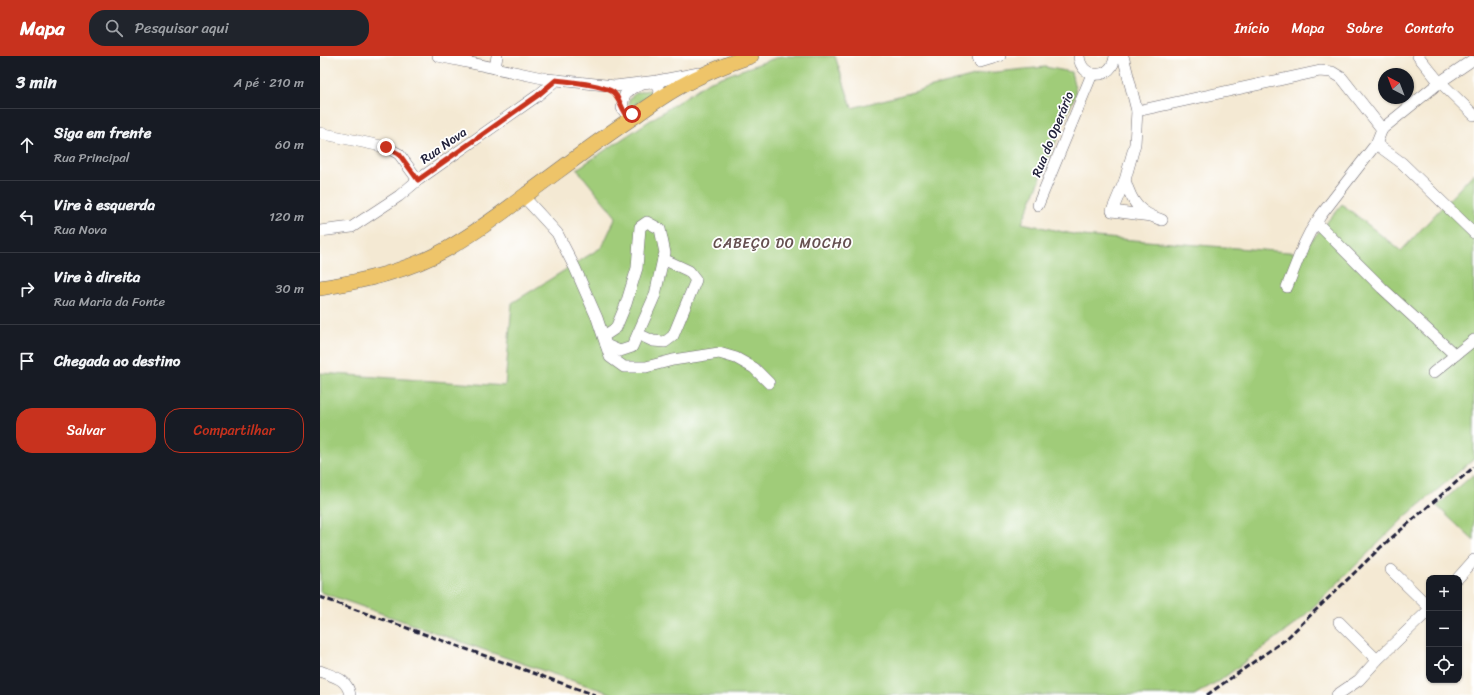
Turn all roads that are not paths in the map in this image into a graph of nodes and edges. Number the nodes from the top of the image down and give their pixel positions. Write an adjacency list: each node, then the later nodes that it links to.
1 (438, 56): 11 (street)
2 (497, 56): 11 (street)
3 (751, 56): 12 (main road)
4 (978, 56): 5 (street)
5 (1000, 56)
6 (1079, 56): 13 (street)
7 (1115, 56): 13 (street)
8 (1123, 56): 20 (street)
9 (1418, 56): 16 (street)
10 (1471, 60): 16 (street)
11 (495, 68): 14 (street)
12 (713, 70): 15 (street); 18 (main road)
13 (1092, 74): 30 (street, Rua do Operário)
14 (556, 80): 17 (street); 27 (street, Rua Nova)
15 (646, 82): 17 (street); 18 (street); 19 (street)
16 (1440, 82): 22 (street); 23 (street)
17 (592, 85): 19 (street)
18 (658, 100): 21 (main road)
19 (622, 108): 21 (street); 24 (street)
20 (1136, 111): 23 (street); 28 (street)
21 (640, 112): 24 (main road)
22 (1474, 115)
23 (1382, 129): 26 (street)
24 (612, 132): 29 (main road)
25 (320, 133): 27 (street)
26 (1376, 144): 33 (street); 35 (street)
27 (418, 180): 34 (street, Rua Nova)
28 (1125, 180): 31 (street); 31 (street)
29 (524, 197): 38 (main road); 41 (street)
30 (1038, 205)
31 (1151, 216): 32 (street)
32 (1162, 220)
33 (1316, 222): 37 (street); 42 (street)
34 (320, 231)
35 (1474, 233)
36 (663, 259): 39 (street); 39 (street); 41 (street)
37 (1287, 287)
38 (320, 288)
39 (638, 334): 41 (street)
40 (1474, 340): 42 (street)
41 (605, 341): 44 (street)
42 (1455, 355): 43 (street)
43 (1433, 373)
44 (769, 383)
45 (1474, 560): 47 (street)
46 (1392, 570): 48 (street)
47 (1461, 575)
48 (1426, 604)
49 (1428, 611): 51 (street)
50 (1339, 622): 51 (street)
51 (1377, 660): 54 (street)
52 (320, 671): 53 (street)
53 (350, 695)
54 (1337, 695)

